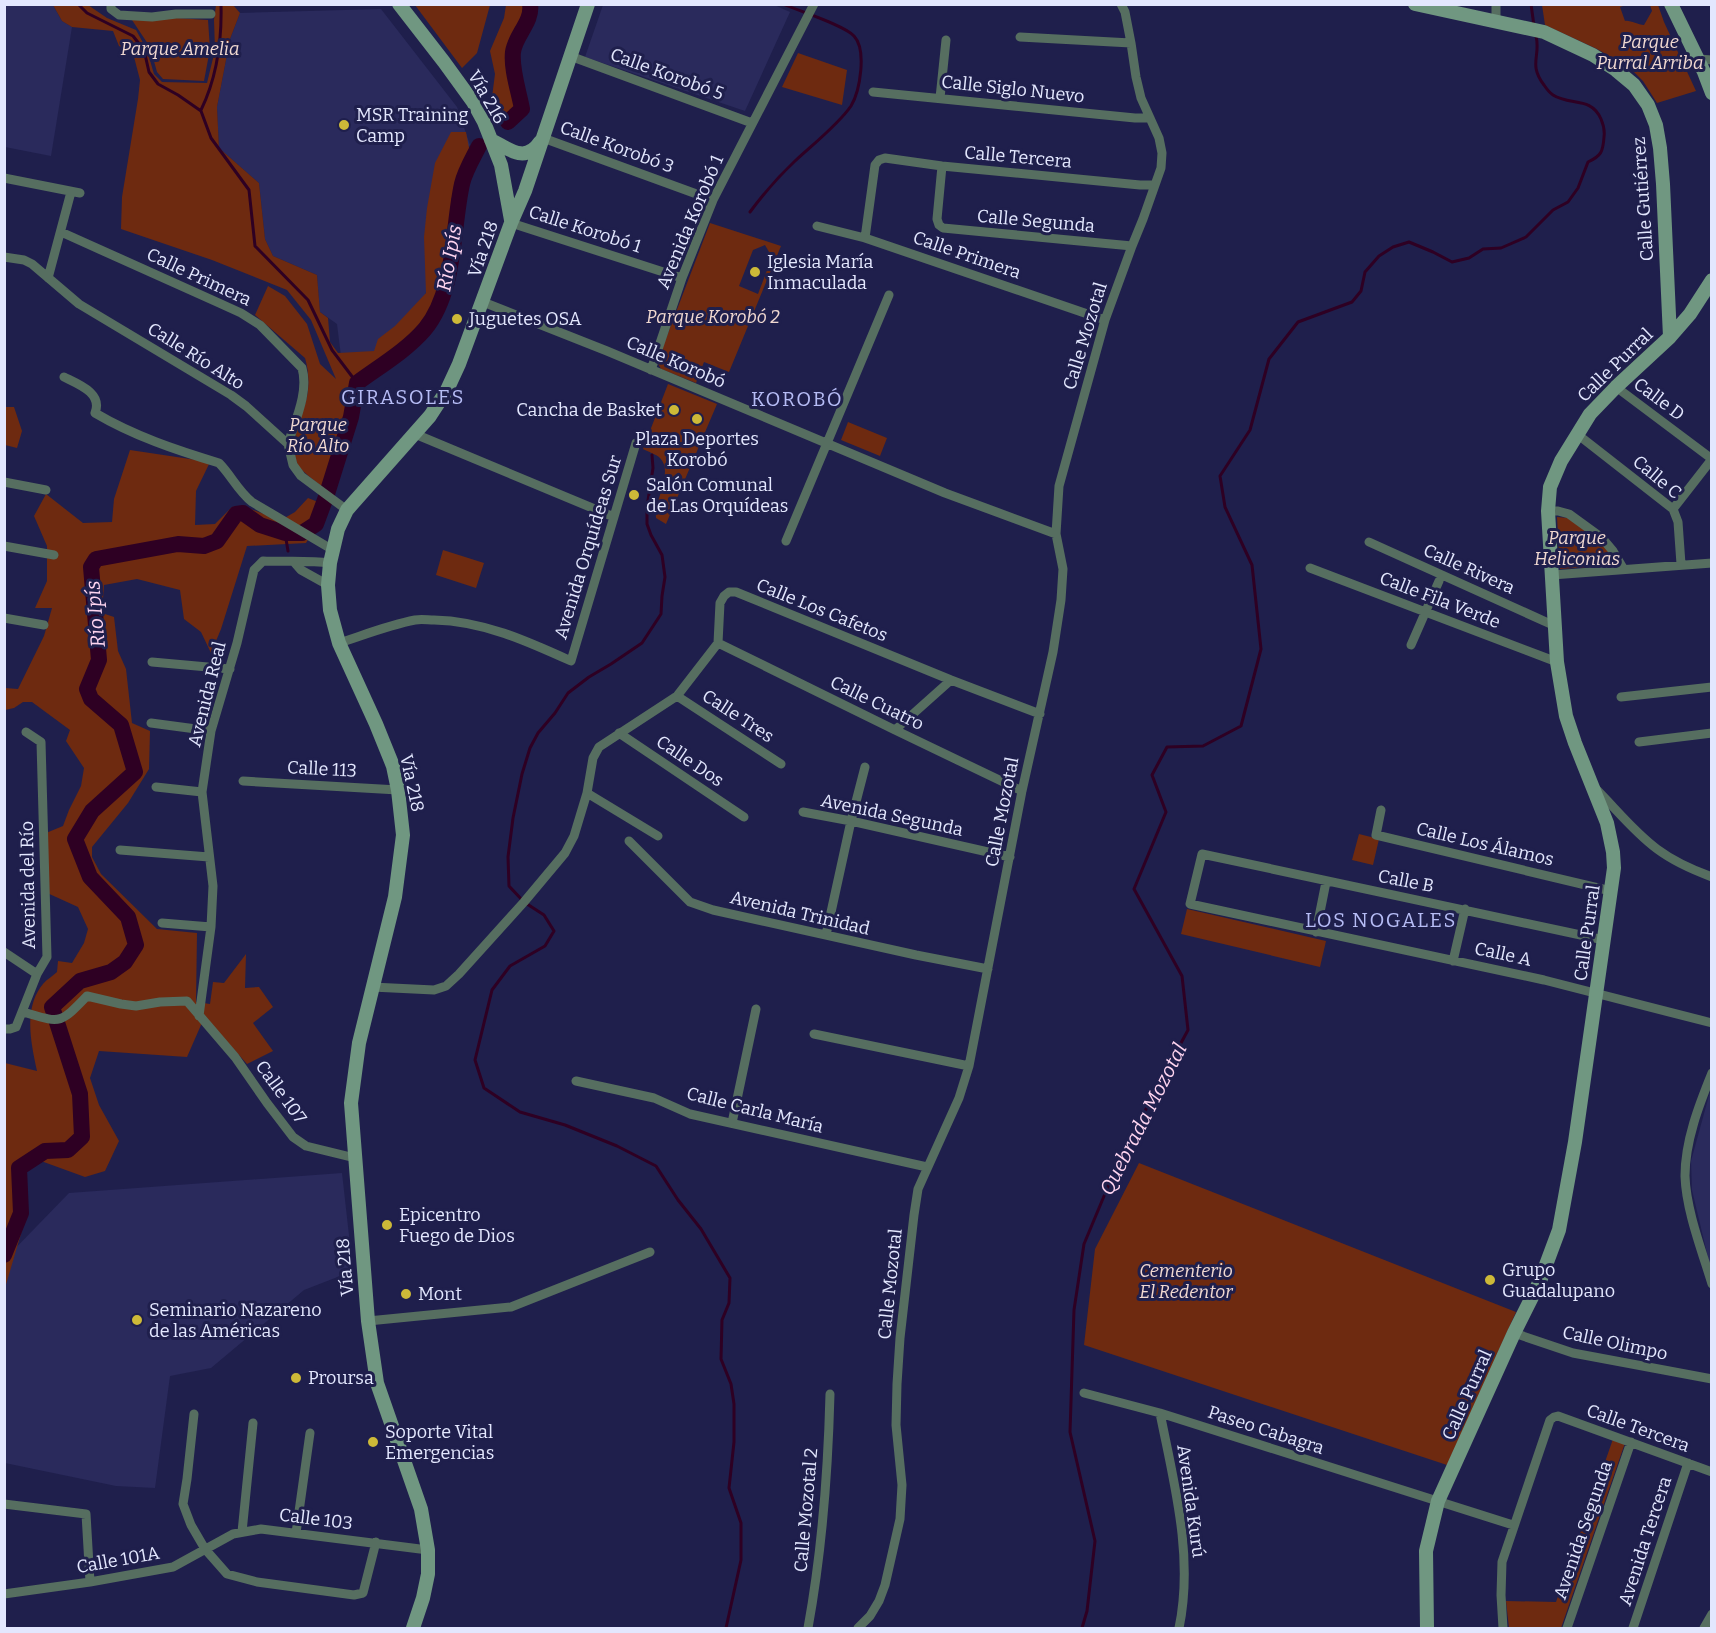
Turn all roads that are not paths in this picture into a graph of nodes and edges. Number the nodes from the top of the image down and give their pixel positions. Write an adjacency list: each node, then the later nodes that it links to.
1 (399, 4): 23 (street, Vía 216)
2 (588, 4): 15 (street, Vía 218)
3 (814, 4): 21 (street, Avenida Korobó 1)
4 (1121, 4): 14 (street, Calle Mozotal)
5 (1415, 4): 11 (street, Calle Gutiérrez)
6 (1496, 4): 11 (street)
7 (1671, 4): 16 (street)
8 (111, 7): 9 (street)
9 (176, 9): 10 (street)
10 (211, 14)
11 (1496, 21): 40 (street, Calle Gutiérrez)
12 (1020, 38): 14 (street)
13 (946, 40): 19 (street)
14 (1131, 44): 20 (street, Calle Mozotal)
15 (570, 56): 21 (street, Calle Korobó 5); 22 (street, Vía 218)
16 (1705, 59): 18 (street)
17 (873, 92): 19 (street, Calle Siglo Nuevo)
18 (1712, 93)
19 (940, 98): 20 (street, Calle Siglo Nuevo)
20 (1150, 118): 26 (street, Calle Mozotal)
21 (752, 123): 27 (street, Avenida Korobó 1)
22 (543, 138): 23 (street); 27 (street, Calle Korobó 3); 28 (street, Vía 218)
23 (491, 140): 28 (street, Vía 216)
24 (942, 166): 26 (street, Calle Tercera); 31 (street, Calle Tercera); 32 (street, Calle Segunda)
25 (4, 178): 30 (street)
26 (1155, 185): 32 (street, Calle Mozotal)
27 (713, 200): 35 (street, Avenida Korobó 1)
28 (511, 222): 35 (street, Calle Korobó 1); 38 (street, Vía 218)
29 (818, 226): 31 (street, Calle Primera)
30 (61, 232): 34 (street); 47 (street, Calle Primera)
31 (865, 238): 39 (street, Calle Primera)
32 (1132, 246): 39 (street, Calle Mozotal)
33 (4, 257): 34 (street, Calle Río Alto)
34 (48, 278): 47 (street, Calle Río Alto)
35 (682, 278): 41 (street, Avenida Korobó 1)
36 (1712, 280): 40 (street, Calle Purral)
37 (889, 295): 48 (street)
38 (483, 302): 41 (street, Calle Korobó); 44 (street, Vía 218)
39 (1106, 320): 56 (street, Calle Mozotal)
40 (1670, 337): 43 (street, Calle Purral)
41 (651, 370): 48 (street, Calle Korobó)
42 (64, 376): 61 (street)
43 (1616, 387): 45 (street, Calle Purral); 49 (street, Calle D)
44 (415, 434): 52 (street, Vía 218); 55 (street)
45 (1577, 434): 53 (street, Calle C); 54 (street, Calle Purral)
46 (636, 443): 55 (street, Avenida Orquídeas Sur)
47 (288, 444): 52 (street, Calle Río Alto)
48 (827, 444): 56 (street, Calle Korobó); 57 (street)
49 (1712, 459): 53 (street)
50 (4, 482): 51 (street)
51 (46, 490)
52 (341, 505): 61 (street, Vía 218)
53 (1673, 509): 64 (street, Calle C)
54 (1548, 511): 66 (street); 67 (street, Calle Purral)
55 (614, 517): 74 (street, Avenida Orquídeas Sur)
56 (1056, 534): 84 (street, Calle Mozotal)
57 (786, 541)
58 (1369, 542): 73 (street, Calle Rivera)
59 (4, 546): 60 (street)
60 (54, 555)
61 (332, 556): 62 (street, Avenida Real); 69 (street, Vía 218)
62 (294, 562): 69 (street); 79 (street, Avenida Real)
63 (1712, 562): 64 (street)
64 (1681, 564): 66 (street)
65 (1310, 568): 70 (street, Calle Fila Verde)
66 (1623, 568): 67 (street)
67 (1552, 575): 73 (street, Calle Purral)
68 (1439, 581): 70 (street)
69 (328, 585): 74 (street, Vía 218)
70 (1426, 612): 76 (street); 78 (street, Calle Fila Verde)
71 (4, 618): 72 (street)
72 (44, 625)
73 (1555, 626): 78 (street, Calle Purral)
74 (339, 643): 97 (street, Vía 218)
75 (718, 643): 80 (street, Calle Los Cafetos); 82 (street); 86 (street, Calle Cuatro)
76 (1411, 645)
77 (152, 662): 79 (street)
78 (1557, 662): 95 (street, Calle Purral)
79 (230, 669): 87 (street, Avenida Real)
80 (951, 680): 84 (street, Calle Los Cafetos); 86 (street)
81 (1712, 687): 83 (street)
82 (677, 696): 89 (street); 92 (street, Calle Tres)
83 (1621, 697)
84 (1040, 714): 98 (street, Calle Mozotal)
85 (151, 723): 87 (street)
86 (895, 730): 98 (street, Calle Cuatro)
87 (211, 731): 99 (street, Avenida Real)
88 (26, 732): 123 (street, Avenida del Río)
89 (619, 733): 100 (street); 103 (street, Calle Dos)
90 (1712, 733): 91 (street)
91 (1639, 742)
92 (781, 764)
93 (865, 767): 104 (street)
94 (243, 781): 97 (street, Calle 113)
95 (1593, 785): 110 (street); 112 (street, Calle Purral)
96 (156, 787): 99 (street)
97 (398, 790): 124 (street, Vía 218)
98 (1022, 791): 109 (street, Calle Mozotal)
99 (202, 792): 108 (street, Avenida Real)
100 (586, 793): 105 (street); 124 (street)
101 (1381, 810): 112 (street, Calle Los Álamos)
102 (803, 812): 104 (street, Avenida Segunda)
103 (744, 817)
104 (851, 821): 109 (street, Avenida Segunda); 118 (street)
105 (658, 836)
106 (629, 842): 118 (street, Avenida Trinidad)
107 (120, 850): 108 (street)
108 (209, 857): 116 (street, Avenida Real)
109 (1010, 857): 122 (street, Calle Mozotal)
110 (1712, 877)
111 (1326, 882): 113 (street, Calle B); 114 (street, Calle B); 117 (street)
112 (1611, 891): 119 (street, Calle Purral)
113 (1190, 904): 117 (street, Calle A)
114 (1465, 909): 119 (street, Calle B); 121 (street)
115 (162, 923): 116 (street)
116 (211, 927): 128 (street, Avenida Real)
117 (1316, 932): 121 (street, Calle A)
118 (826, 935): 122 (street, Avenida Trinidad)
119 (1604, 940): 125 (street, Calle Purral)
120 (4, 952): 123 (street)
121 (1454, 961): 125 (street, Calle A)
122 (988, 969): 132 (street, Calle Mozotal)
123 (37, 974): 127 (street, Avenida del Río)
124 (372, 987): 136 (street, Vía 218)
125 (1597, 993): 129 (street, Calle A); 141 (street, Calle Purral)
126 (756, 1009): 135 (street)
127 (23, 1012): 128 (street, Calle 107); 130 (street, Avenida del Río)
128 (199, 1016): 136 (street, Calle 107)
129 (1712, 1023)
130 (4, 1029)
131 (814, 1034): 132 (street)
132 (969, 1066): 137 (street, Calle Mozotal)
133 (1712, 1073): 139 (street)
134 (576, 1081): 135 (street, Calle Carla María)
135 (732, 1123): 137 (street, Calle Carla María)
136 (355, 1158): 140 (street, Vía 218)
137 (927, 1167): 165 (street, Calle Mozotal)
138 (650, 1252): 140 (street)
139 (1712, 1284)
140 (368, 1321): 159 (street, Vía 218)
141 (1514, 1333): 142 (street, Calle Olimpo); 152 (street, Calle Purral)
142 (1712, 1379)
143 (1084, 1393): 145 (street, Paseo Cabagra)
144 (830, 1394): 164 (street, Calle Mozotal 2)
145 (1160, 1413): 152 (street, Paseo Cabagra); 166 (street, Avenida Kurú)
146 (194, 1414): 158 (street)
147 (253, 1423): 155 (street)
148 (310, 1432): 156 (street)
149 (1630, 1442): 150 (street, Calle Tercera); 154 (street, Calle Tercera); 169 (street, Avenida Segunda)
150 (1688, 1463): 151 (street, Calle Tercera); 170 (street, Avenida Tercera)
151 (1712, 1472)
152 (1438, 1501): 154 (street); 167 (street, Calle Purral)
153 (4, 1504): 160 (street)
154 (1513, 1525): 168 (street)
155 (242, 1532): 156 (street, Calle 103); 158 (street, Calle 103)
156 (296, 1533): 157 (street, Calle 103)
157 (376, 1542): 158 (street); 159 (street, Calle 103)
158 (205, 1549): 160 (street, Calle 101A)
159 (428, 1550): 163 (street, Vía 218)
160 (90, 1582): 161 (street, Calle 101A)
161 (4, 1594)
162 (1712, 1614): 171 (street)
163 (413, 1629)
164 (808, 1629)
165 (858, 1629)
166 (1179, 1629)
167 (1427, 1629)
168 (1503, 1629)
169 (1567, 1629)
170 (1633, 1629)
171 (1704, 1629)

